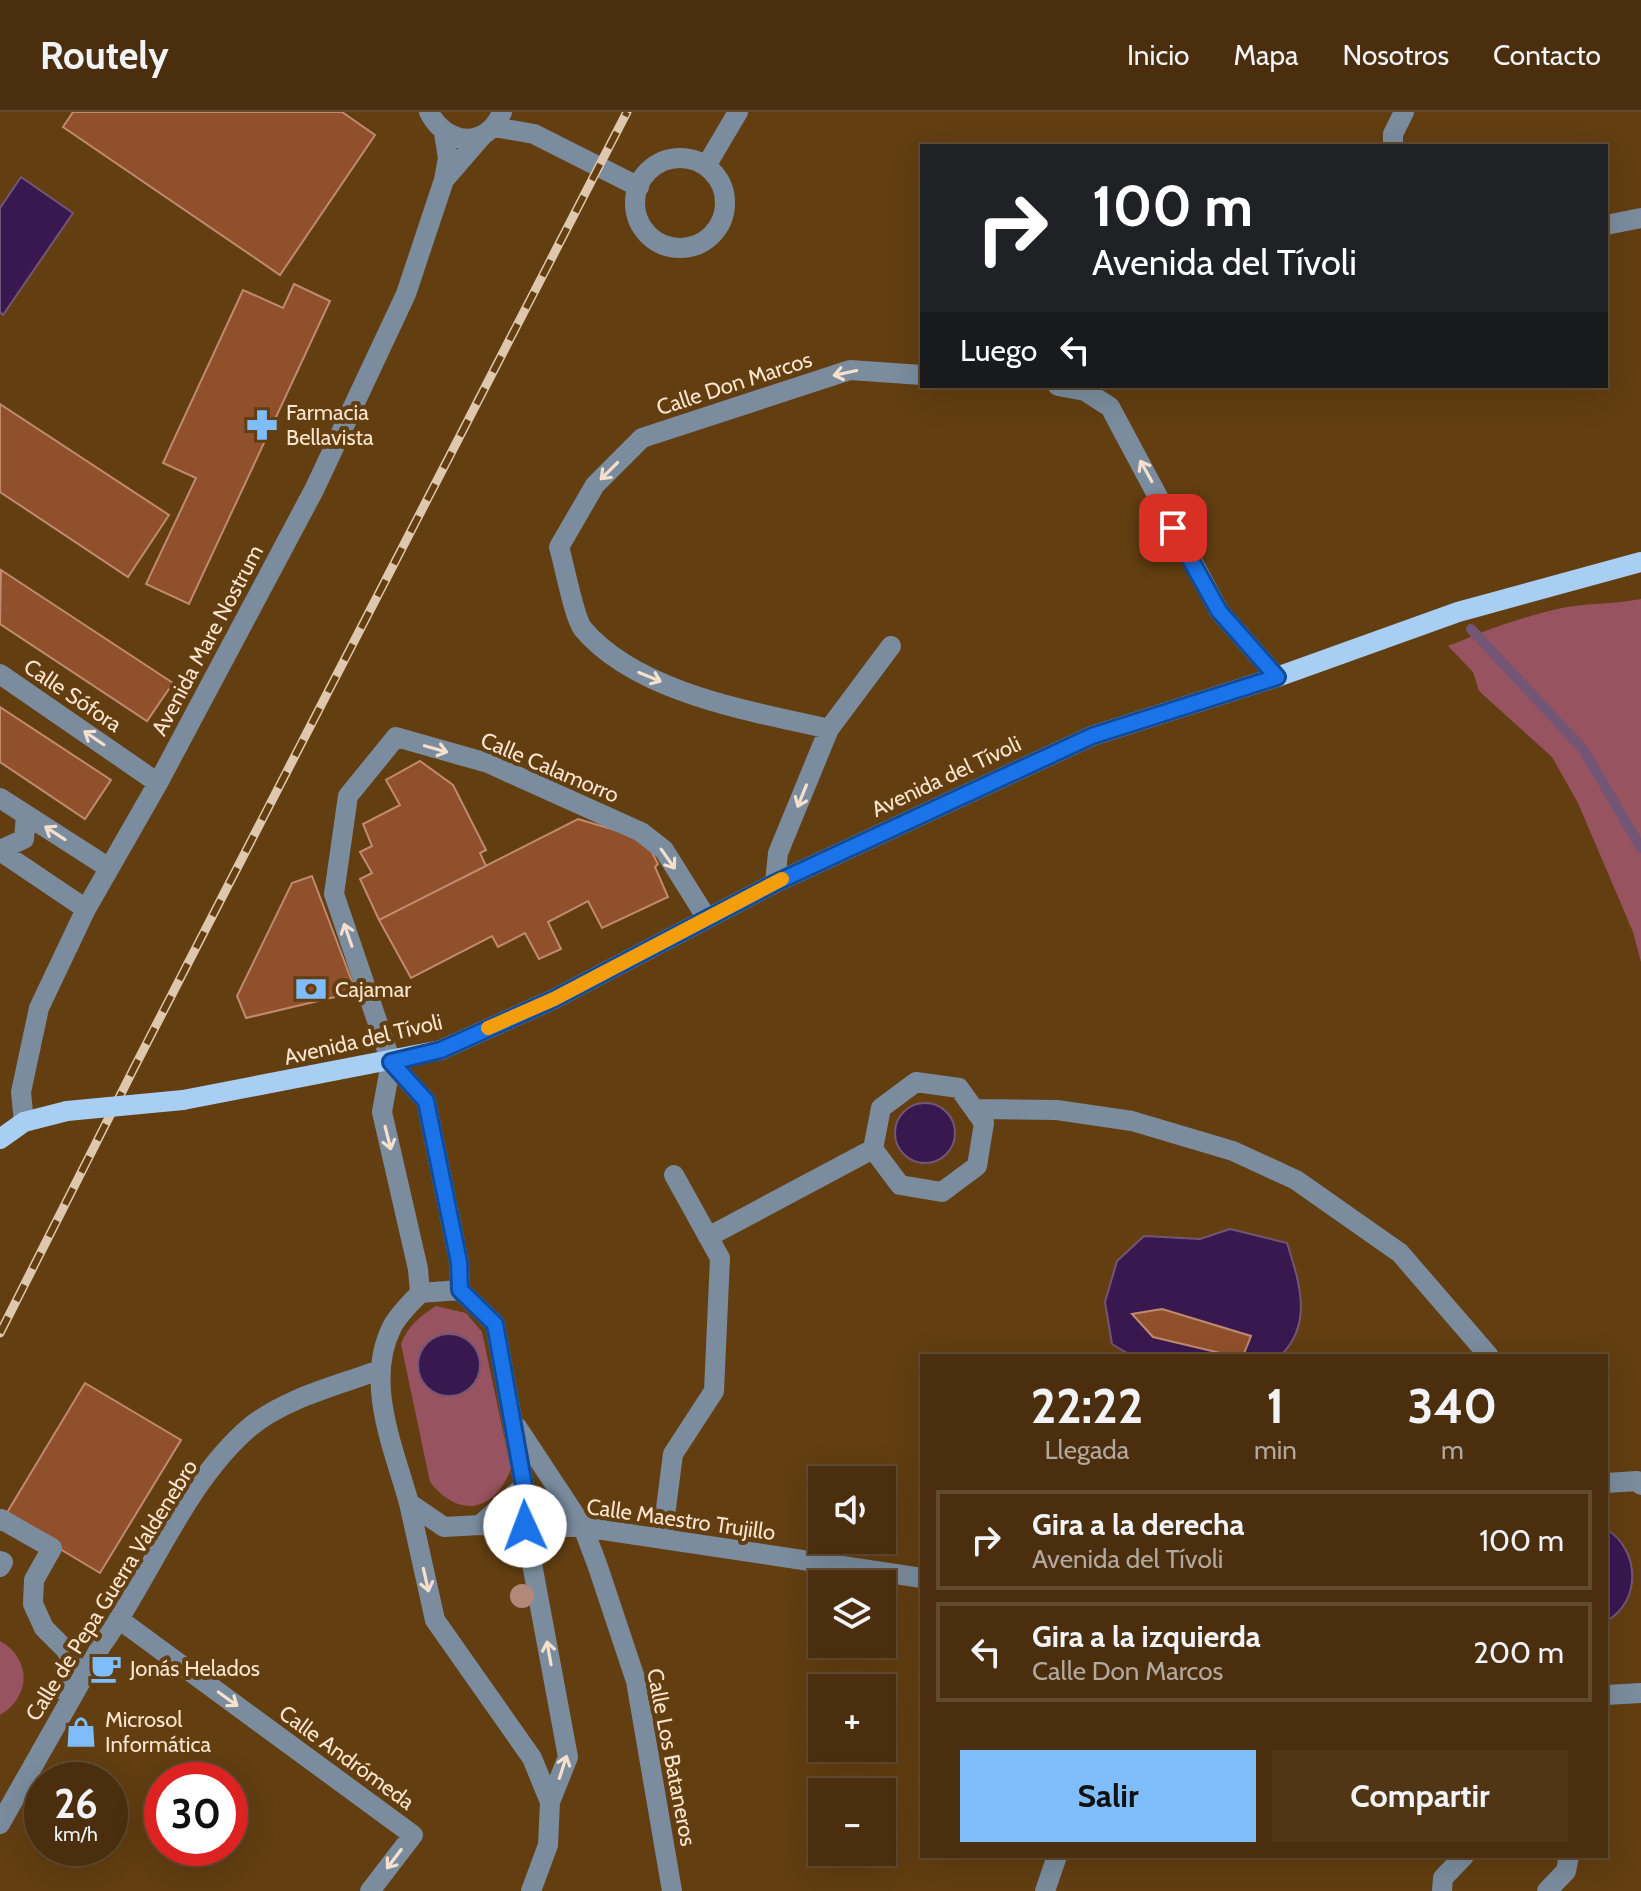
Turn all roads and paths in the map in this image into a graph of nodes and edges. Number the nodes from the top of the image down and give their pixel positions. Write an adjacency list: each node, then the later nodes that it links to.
1 (429, 112): 6 (street)
2 (513, 112): 7 (street)
3 (738, 112): 9 (street)
4 (1404, 112): 8 (street)
5 (493, 125): 6 (street); 7 (street); 10 (street, Avenida Mare Nostrum)
6 (444, 133): 10 (street, Avenida Mare Nostrum)
7 (534, 134): 11 (street)
8 (1393, 144)
9 (706, 166): 11 (street); 11 (street)
10 (444, 180): 21 (street, Avenida Mare Nostrum)
11 (639, 187)
12 (1641, 218): 13 (street)
13 (1608, 225)
14 (920, 375): 20 (street, Calle Don Marcos, one-way to 20)
15 (1069, 388): 19 (street, one-way to 15)
16 (1638, 564): 19 (main road, Avenida del Tívoli)
17 (891, 646): 20 (street)
18 (0, 674): 21 (street, Calle Sófora, one-way to 18)
19 (1277, 677): 26 (main road, Avenida del Tívoli)
20 (829, 729): 26 (street, one-way to 26)
21 (158, 783): 25 (street, Avenida Mare Nostrum)
22 (0, 798): 23 (street)
23 (26, 815): 24 (street); 25 (street, one-way to 23)
24 (0, 850): 27 (street)
25 (109, 868): 27 (street, Avenida Mare Nostrum)
26 (775, 883): 28 (main road, Avenida del Tívoli)
27 (86, 909): 31 (street, Avenida Mare Nostrum)
28 (706, 917): 29 (main road, Avenida del Tívoli); 29 (street, Calle Calamorro, one-way to 28)
29 (391, 1062): 31 (main road, Avenida del Tívoli, bridge); 35 (street); 36 (street, one-way to 36)
30 (974, 1109): 32 (street); 32 (street); 37 (street)
31 (9, 1131)
32 (873, 1149): 34 (street)
33 (674, 1175): 34 (street)
34 (708, 1237): 48 (street)
35 (460, 1290): 36 (street); 39 (street)
36 (420, 1293): 38 (street)
37 (1487, 1354)
38 (379, 1370): 43 (street); 52 (street, Calle de Pepa Guerra Valdenebro)
39 (512, 1420): 42 (street); 47 (street, Calle Los Bataneros)
40 (1608, 1483): 41 (street)
41 (1641, 1485)
42 (524, 1486): 45 (street); 46 (street)
43 (409, 1503): 45 (street, Calle Maestro Trujillo); 56 (street, one-way to 56)
44 (0, 1521): 55 (street)
45 (480, 1525): 46 (street, Calle Maestro Trujillo)
46 (525, 1526): 47 (street, Calle Maestro Trujillo); 56 (street, one-way to 46)
47 (583, 1527): 48 (street, Calle Maestro Trujillo); 63 (street, Calle Los Bataneros)
48 (662, 1539): 51 (street, Calle Maestro Trujillo)
49 (0, 1561): 50 (street)
50 (0, 1567)
51 (920, 1578)
52 (120, 1620): 57 (street, Calle de Pepa Guerra Valdenebro); 61 (street, Calle Andrómeda, one-way to 61)
53 (1641, 1693): 54 (street)
54 (1608, 1695)
55 (0, 1802)
56 (550, 1802): 62 (street)
57 (0, 1824)
58 (1056, 1858): 64 (street)
59 (1462, 1858): 65 (street)
60 (1569, 1858): 66 (street)
61 (370, 1891)
62 (531, 1891)
63 (672, 1891)
64 (1045, 1891)
65 (1442, 1891)
66 (1547, 1891)

